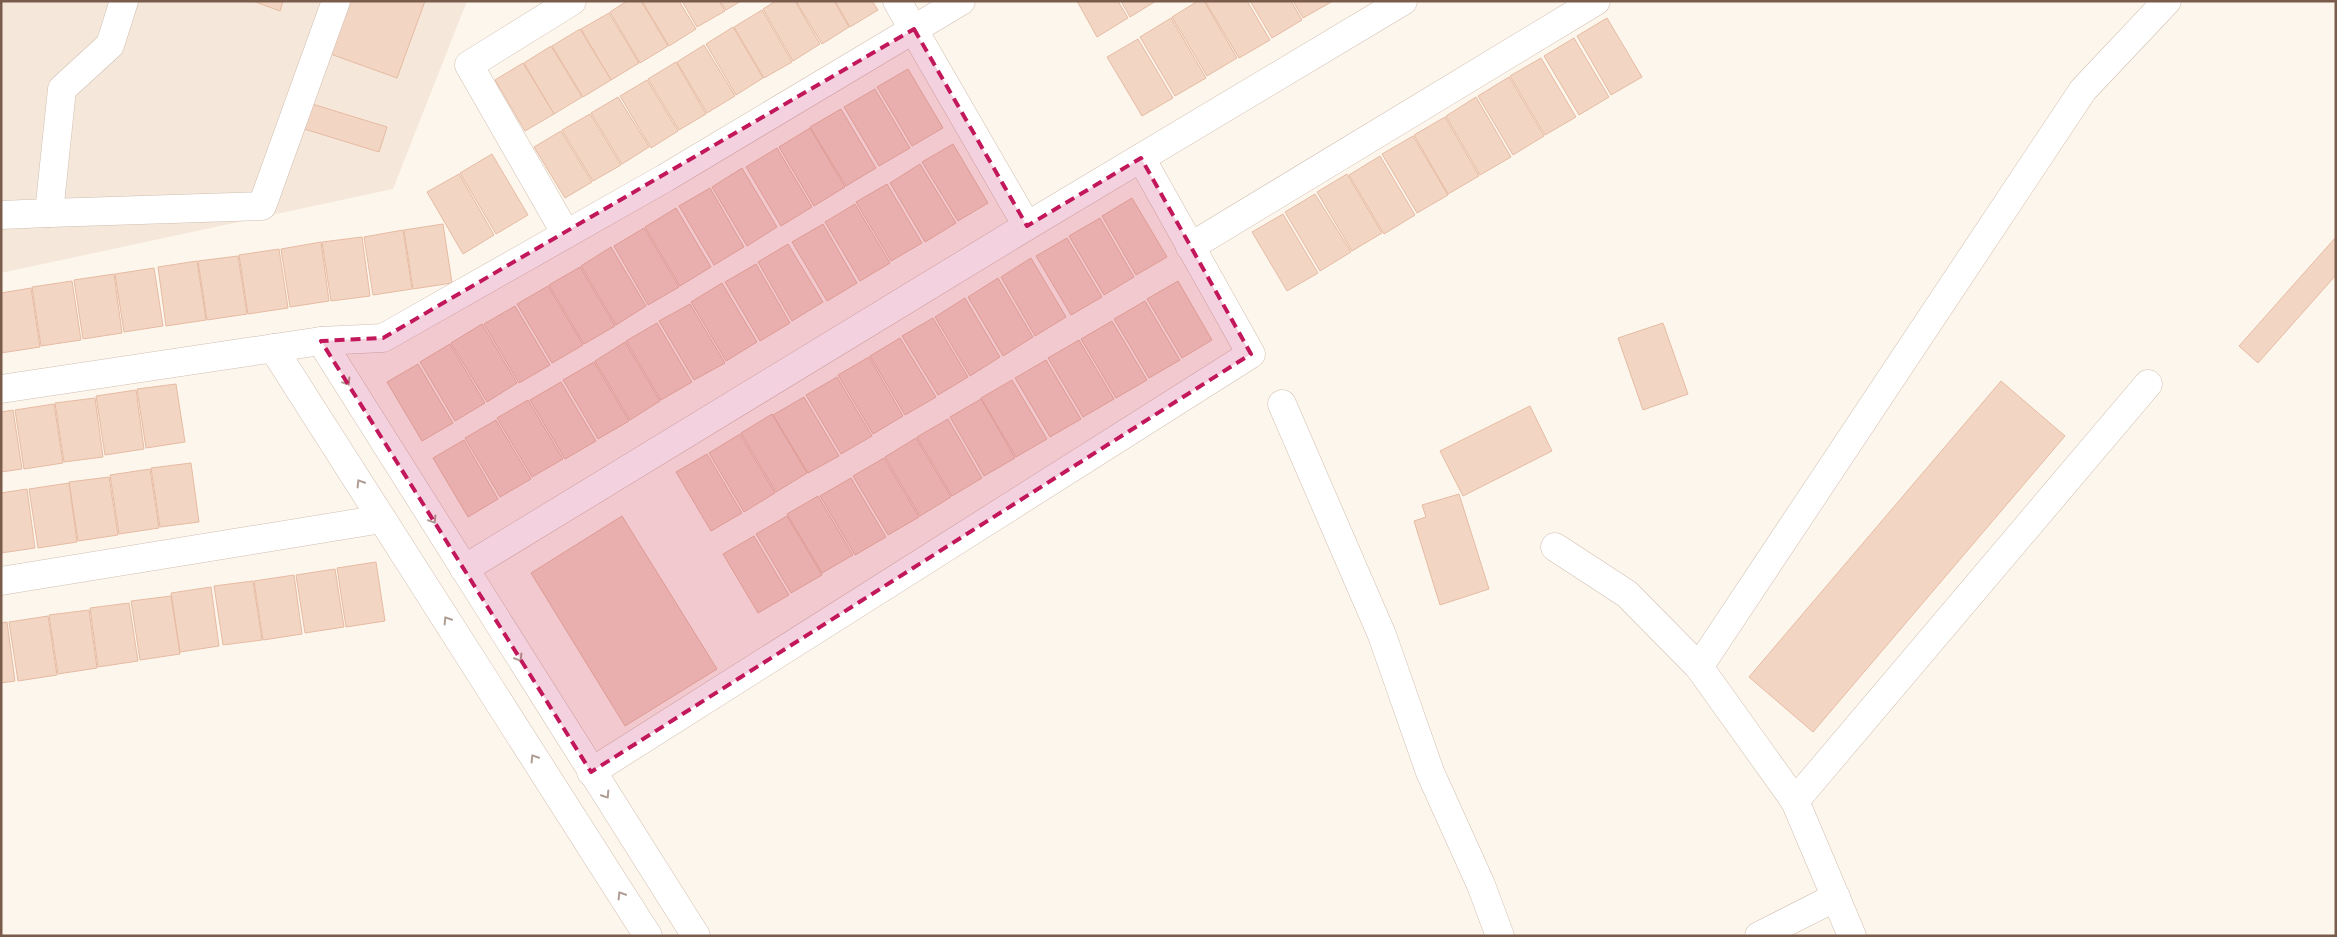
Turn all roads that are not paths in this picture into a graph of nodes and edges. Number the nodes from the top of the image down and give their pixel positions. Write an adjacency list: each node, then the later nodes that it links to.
1 (124, 1): 11 (street)
2 (336, 1): 11 (street)
3 (572, 1): 14 (street)
4 (897, 1): 9 (street)
5 (961, 1): 9 (street)
6 (1403, 1): 10 (street)
7 (1596, 1): 15 (street)
8 (2167, 1): 25 (street)
9 (914, 29): 13 (street); 14 (street)
10 (1141, 158): 13 (street); 15 (street)
11 (49, 213): 12 (street)
12 (1, 216)
13 (1027, 226): 23 (street)
14 (566, 234): 16 (street)
15 (1190, 247): 26 (street)
16 (321, 341): 17 (street); 23 (street, one-way to 23)
17 (274, 348): 19 (street); 21 (street, one-way to 17)
18 (2148, 384): 27 (street)
19 (1, 389)
20 (1282, 404): 31 (street)
21 (382, 519): 24 (street); 29 (street, one-way to 21)
22 (1556, 547): 25 (street)
23 (464, 570): 26 (street, one-way to 26)
24 (1, 581)
25 (1699, 668): 27 (street)
26 (591, 772): 30 (street, one-way to 30)
27 (1795, 801): 28 (street)
28 (1836, 897): 32 (street); 33 (street)
29 (648, 936)
30 (696, 936)
31 (1500, 936)
32 (1759, 936)
33 (1852, 936)

